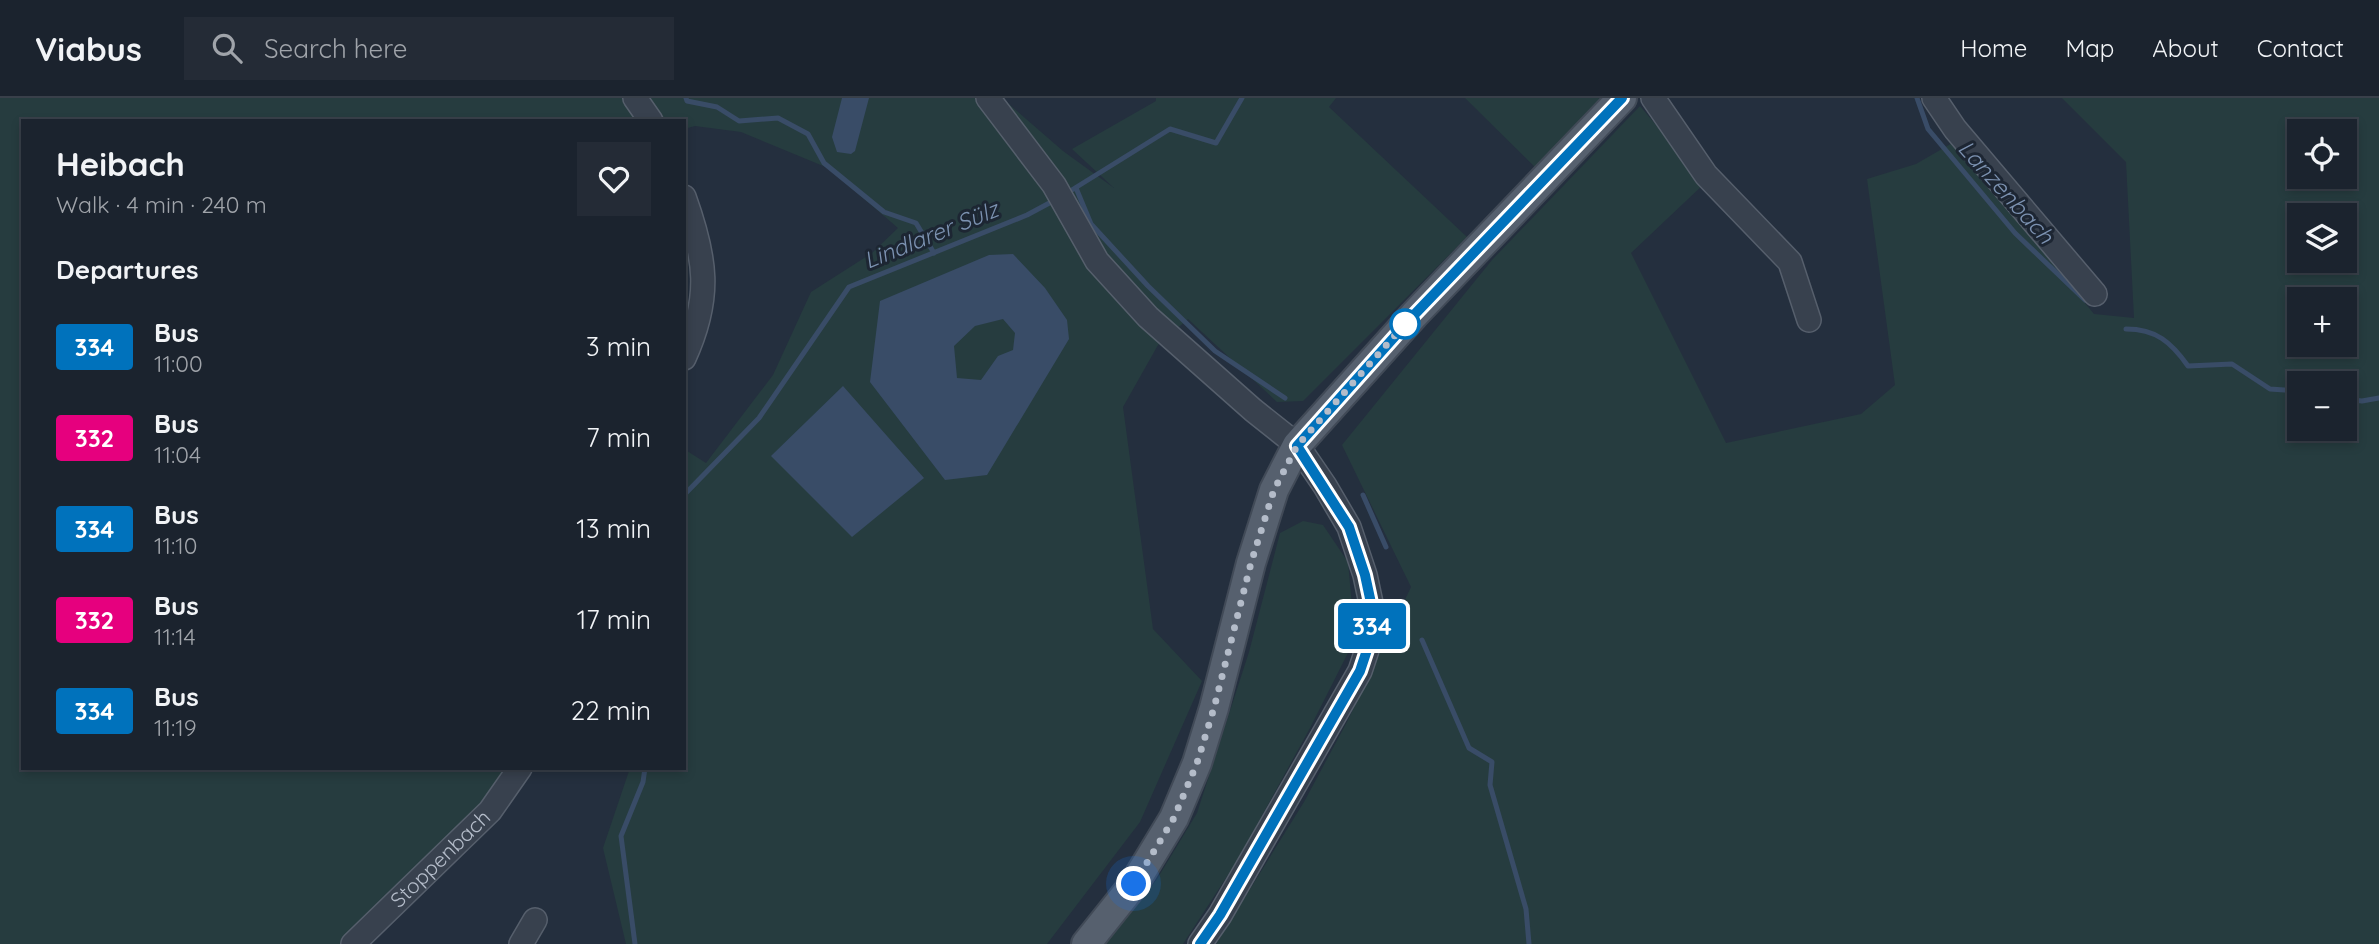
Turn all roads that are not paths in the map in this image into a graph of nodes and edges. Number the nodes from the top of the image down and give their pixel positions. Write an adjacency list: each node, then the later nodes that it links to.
1 (635, 98): 6 (street)
2 (988, 98): 11 (street)
3 (1622, 98): 11 (main road)
4 (1653, 98): 9 (street)
5 (1934, 98): 8 (street)
6 (650, 119)
7 (686, 203): 10 (street)
8 (2095, 294)
9 (1809, 320)
10 (686, 354)
11 (1297, 446): 16 (main road); 17 (street)
12 (519, 770): 14 (street, Stoppenbach)
13 (535, 920): 15 (street)
14 (353, 944)
15 (521, 944)
16 (1086, 944)
17 (1200, 944)

